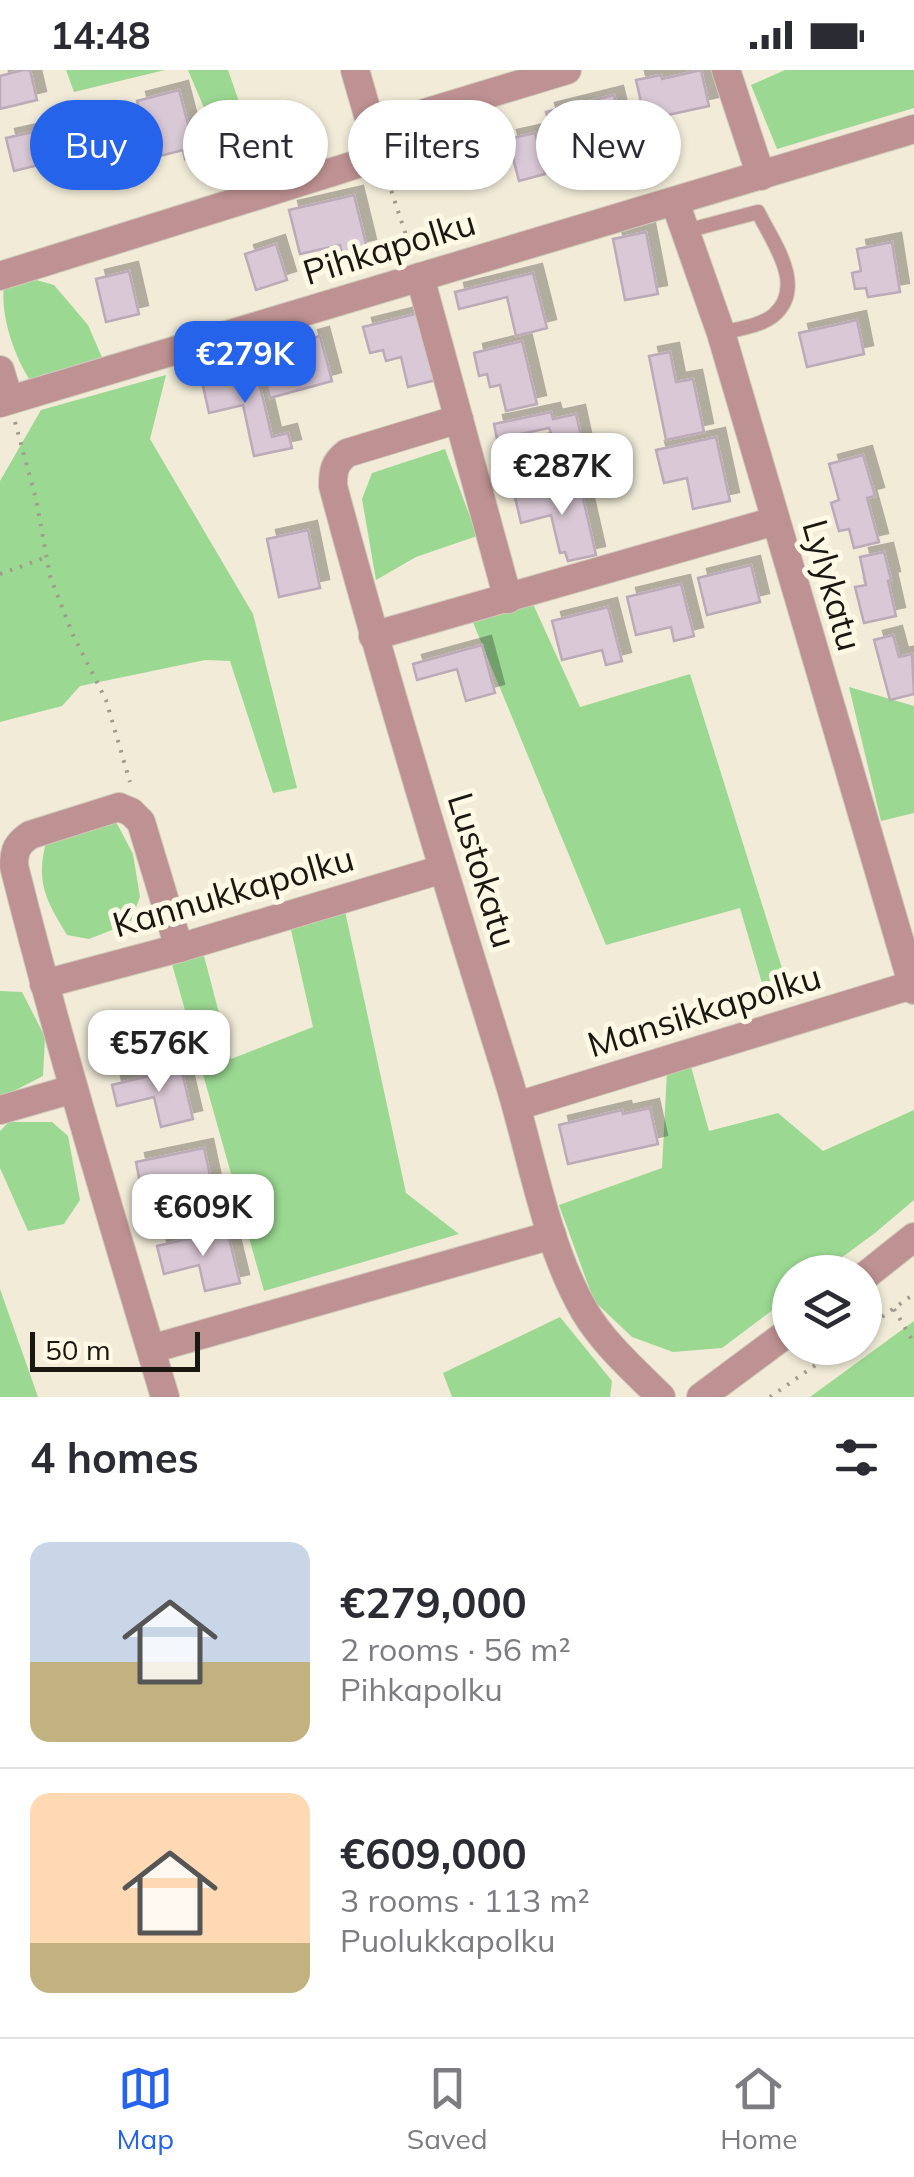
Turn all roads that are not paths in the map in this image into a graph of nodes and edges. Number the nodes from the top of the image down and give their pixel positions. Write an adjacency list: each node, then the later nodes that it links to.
1 (355, 70): 4 (street)
2 (567, 70): 5 (street)
3 (726, 70): 8 (street)
4 (364, 100)
5 (466, 100)
6 (914, 129): 8 (street, Pihkapolku)
7 (348, 168): 11 (street)
8 (760, 176): 9 (street, Pihkapolku)
9 (675, 202): 10 (street, Lylykatu); 12 (street, Pihkapolku)
10 (686, 232): 13 (street, Lylykatu); 13 (lane)
11 (0, 276)
12 (420, 277): 15 (street, Pihkapolku); 16 (street)
13 (720, 333): 17 (street, Lylykatu)
14 (0, 370): 15 (street)
15 (4, 402)
16 (459, 419): 18 (street); 19 (street, Lustokatu)
17 (775, 521): 18 (street); 23 (street, Lylykatu)
18 (508, 599): 19 (street)
19 (374, 636): 20 (street, Lustokatu)
20 (443, 869): 21 (street, Kannukkapolku); 25 (street, Lustokatu)
21 (179, 948): 22 (street, Kannukkapolku); 22 (street)
22 (44, 984): 24 (street)
23 (913, 988): 25 (street, Mansikkapolku)
24 (73, 1088): 26 (street); 31 (street)
25 (517, 1106): 27 (street, Lustokatu)
26 (0, 1110)
27 (552, 1234): 31 (street); 33 (street, Lustokatu)
28 (914, 1237): 29 (street)
29 (882, 1262)
30 (772, 1344): 34 (street)
31 (151, 1349): 32 (street)
32 (166, 1397)
33 (661, 1397)
34 (701, 1397)

